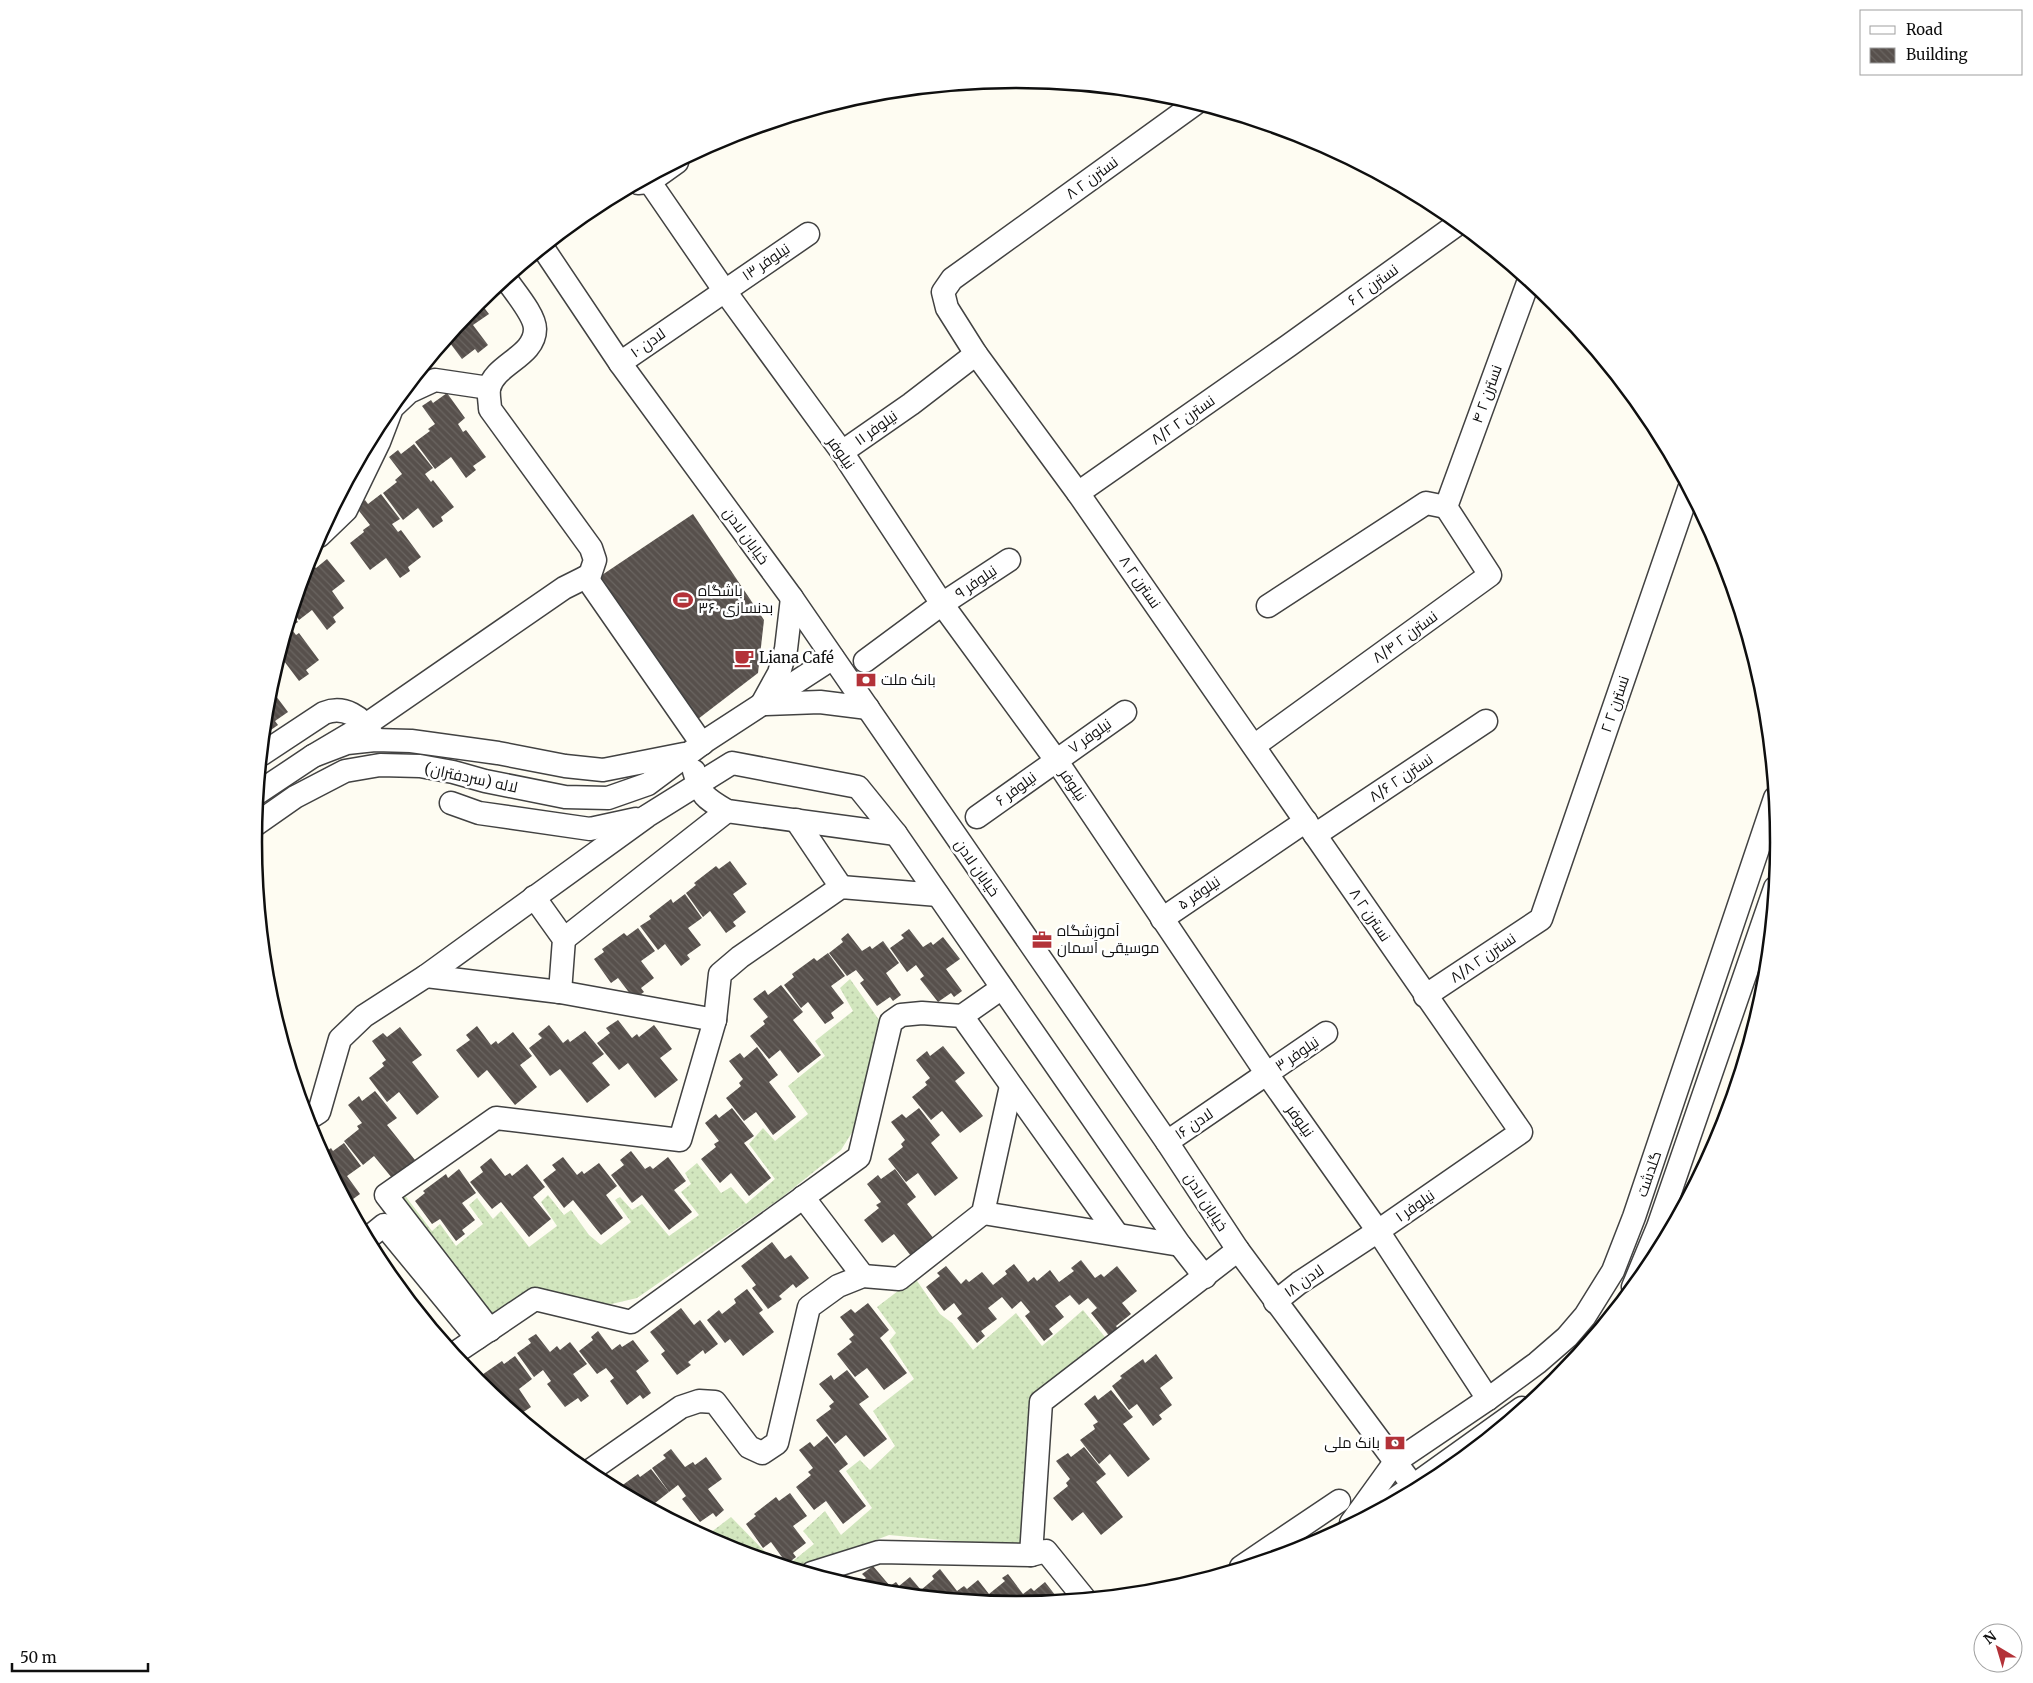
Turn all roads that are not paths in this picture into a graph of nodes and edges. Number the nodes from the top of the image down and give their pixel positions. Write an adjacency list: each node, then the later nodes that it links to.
1 (1189, 108): 11 (street, ۸ نسترن ۲)
2 (648, 185): 8 (street, نیلوفر)
3 (1453, 227): 10 (street, ۶ نسترن ۲)
4 (808, 234): 8 (street, ۱۳ نیلوفر)
5 (546, 252): 12 (street, خیابان لادن)
6 (509, 284): 13 (street)
7 (1527, 287): 19 (street, ۴ نسترن ۲)
8 (724, 290): 9 (street, ۱۳ نیلوفر); 16 (street, نیلوفر)
9 (675, 324): 12 (street, ۱۰ لادن)
10 (1288, 346): 17 (street, ۸/۲ نسترن ۲)
11 (976, 354): 16 (street, ۱۱ نیلوفر); 17 (street, ۸ نسترن ۲)
12 (620, 363): 23 (street, خیابان لادن)
13 (489, 388): 14 (street); 22 (street)
14 (412, 391)
15 (380, 438): 20 (street)
16 (842, 452): 24 (street, نیلوفر)
17 (1078, 493): 34 (street, ۸ نسترن ۲)
18 (1686, 496): 57 (street, ۲ نسترن ۲)
19 (1446, 507): 25 (street); 34 (street, ۸/۴ نسترن ۲)
20 (334, 522)
21 (1009, 560): 24 (street, ۹ نیلوفر)
22 (588, 576): 32 (street); 33 (street)
23 (792, 598): 26 (street, خیابان لادن); 28 (street)
24 (942, 604): 27 (street, ۹ نیلوفر); 36 (street, نیلوفر)
25 (1268, 606)
26 (833, 658): 28 (street, لاله (سردفتران)); 29 (street, خیابان لادن)
27 (866, 661)
28 (762, 704): 29 (street); 33 (street, لاله (سردفتران))
29 (868, 708): 71 (street, خیابان لادن)
30 (1125, 712): 36 (street, ۷ نیلوفر)
31 (1486, 721): 48 (street, ۸/۶ نسترن ۲)
32 (371, 732): 33 (street, لاله (سردفتران)); 35 (street); 37 (street); 40 (street)
33 (700, 746): 38 (street, لاله (سردفتران)); 39 (street)
34 (1254, 746): 48 (street, ۸ نسترن ۲)
35 (268, 750)
36 (1056, 760): 45 (street, ۶ نیلوفر); 56 (street, نیلوفر)
37 (380, 765): 38 (street, لاله (سردفتران)); 46 (street, لاله (سردفتران))
38 (485, 781): 43 (street)
39 (698, 786): 42 (street); 44 (street); 49 (street)
40 (264, 788)
41 (451, 803): 43 (street)
42 (727, 810): 47 (street); 58 (street)
43 (479, 813): 44 (street)
44 (647, 816): 54 (street)
45 (976, 817)
46 (263, 819)
47 (796, 820): 49 (street); 52 (street)
48 (1311, 828): 51 (street, ۸/۶ نسترن ۲); 62 (street, ۸ نسترن ۲)
49 (896, 834): 53 (street)
50 (1770, 843): 74 (street, گلدشت)
51 (1235, 868): 56 (street, ۵ نیلوفر)
52 (841, 888): 53 (street); 64 (street)
53 (938, 896): 60 (street)
54 (534, 897): 58 (street); 59 (street)
55 (1767, 913): 75 (street, گلدشت)
56 (1162, 918): 66 (street, نیلوفر)
57 (1541, 919): 62 (street, ۸/۸ نسترن ۲)
58 (564, 939): 61 (street)
59 (426, 976): 61 (street); 69 (street)
60 (1002, 988): 63 (street); 79 (street)
61 (560, 992): 64 (street)
62 (1425, 996): 70 (street, ۸ نسترن ۲)
63 (962, 1016): 67 (street); 72 (street)
64 (715, 1020): 86 (street)
65 (1326, 1033): 66 (street, ۳ نیلوفر)
66 (1267, 1074): 68 (street, ۳ نیلوفر); 76 (street, نیلوفر)
67 (1011, 1086): 73 (street); 78 (street)
68 (1222, 1106): 71 (street, ۱۶ لادن)
69 (314, 1115)
70 (1521, 1132): 76 (street, ۱ نیلوفر)
71 (1167, 1142): 80 (street, خیابان لادن)
72 (803, 1197): 83 (street); 86 (street)
73 (983, 1213): 78 (street); 83 (street)
74 (1634, 1217): 75 (street); 88 (street, گلدشت)
75 (1658, 1227): 81 (street, گلدشت)
76 (1378, 1231): 82 (street, ۱ نیلوفر); 88 (street, نیلوفر)
77 (374, 1233): 86 (street)
78 (1117, 1234): 79 (street)
79 (1180, 1245): 84 (street)
80 (1238, 1250): 84 (street); 85 (street, خیابان لادن)
81 (1646, 1255)
82 (1334, 1261): 85 (street, ۱۸ لادن)
83 (863, 1276): 90 (street)
84 (1205, 1277): 94 (street)
85 (1275, 1302): 89 (street, خیابان لادن)
86 (484, 1334): 87 (street)
87 (460, 1350)
88 (1488, 1399): 89 (street, گلدشت)
89 (1395, 1462): 91 (street, خیابان لادن); 93 (street)
90 (596, 1466)
91 (1411, 1483)
92 (1339, 1501): 95 (street)
93 (1358, 1514)
94 (1031, 1555): 96 (street); 97 (street)
95 (1259, 1555)
96 (823, 1571)
97 (1080, 1593)

